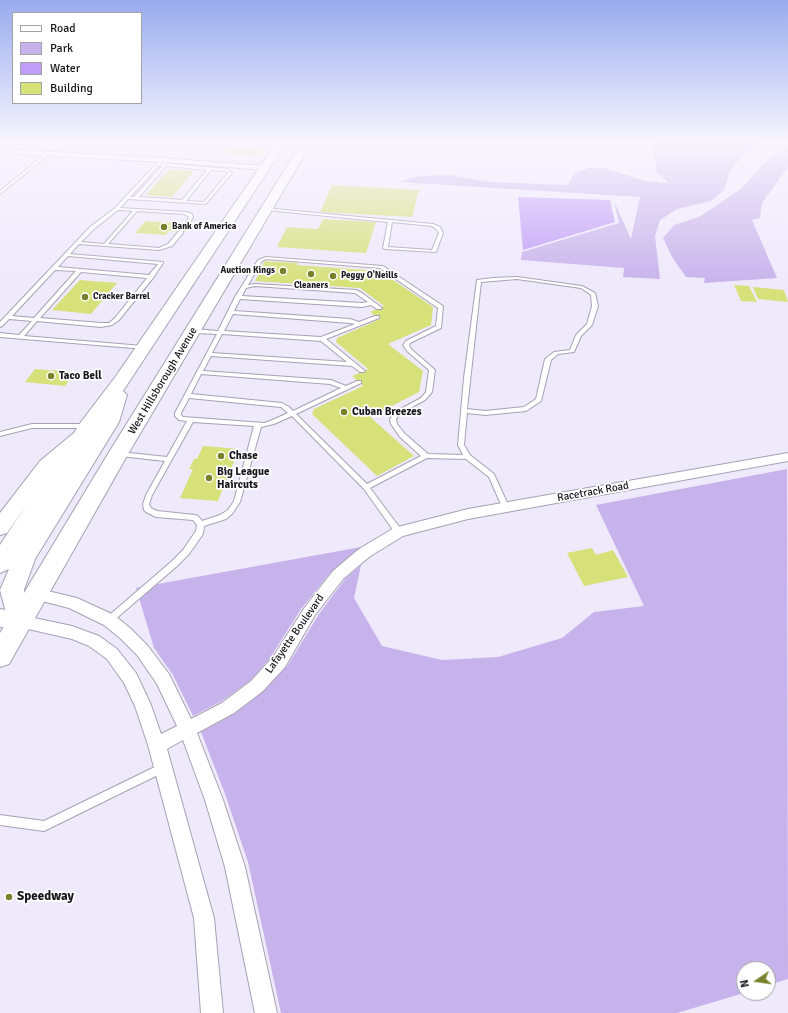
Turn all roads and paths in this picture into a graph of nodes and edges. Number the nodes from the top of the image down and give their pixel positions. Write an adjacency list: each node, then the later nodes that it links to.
1 (135, 189): 8 (lane)
2 (142, 189): 9 (lane)
3 (193, 189): 10 (lane)
4 (217, 189): 10 (lane)
5 (251, 189): 17 (main road)
6 (267, 189): 20 (main road)
7 (278, 189): 12 (main road, West Hillsborough Avenue)
8 (127, 198): 9 (lane); 11 (lane)
9 (135, 199): 10 (lane)
10 (183, 202)
11 (117, 209): 13 (lane); 18 (lane)
12 (266, 209): 14 (lane); 20 (main road, West Hillsborough Avenue)
13 (136, 210): 15 (lane); 19 (lane)
14 (390, 221): 14 (lane)
15 (187, 224)
16 (181, 232): 19 (lane)
17 (215, 242): 32 (main road); 40 (main road)
18 (78, 243): 19 (lane); 21 (lane)
19 (106, 245)
20 (242, 248): 32 (main road, West Hillsborough Avenue)
21 (67, 255): 22 (lane); 24 (lane)
22 (54, 268): 23 (lane); 31 (lane)
23 (79, 271): 24 (lane); 33 (lane)
24 (151, 276): 33 (lane)
25 (244, 287): 26 (lane); 27 (lane); 56 (lane)
26 (238, 297): 27 (lane); 29 (lane)
27 (373, 303): 28 (lane)
28 (379, 308)
29 (230, 312): 34 (lane); 36 (lane)
30 (377, 317): 34 (lane)
31 (7, 318): 33 (lane); 35 (lane)
32 (188, 319): 36 (lane); 55 (main road, West Hillsborough Avenue)
33 (35, 320): 38 (lane)
34 (360, 324): 39 (lane)
35 (0, 325)
36 (220, 332): 39 (lane); 41 (lane)
37 (0, 335): 38 (lane)
38 (20, 337): 40 (lane)
39 (322, 339): 42 (lane)
40 (143, 348): 45 (main road)
41 (209, 354): 42 (lane); 44 (lane)
42 (351, 364): 43 (lane)
43 (362, 371)
44 (199, 372): 47 (lane); 48 (lane)
45 (122, 380): 53 (main road); 67 (main road)
46 (359, 382): 47 (lane)
47 (346, 388): 50 (lane)
48 (187, 396): 50 (lane); 51 (lane)
49 (464, 411): 49 (lane); 57 (lane)
50 (292, 414): 52 (lane); 60 (lane)
51 (191, 419): 52 (lane); 59 (lane)
52 (258, 425): 62 (lane)
53 (86, 430): 54 (lane); 63 (main road); 66 (main road)
54 (0, 434)
55 (118, 454): 59 (lane); 65 (main road, West Hillsborough Avenue)
56 (426, 456): 57 (lane); 60 (lane)
57 (468, 457): 61 (lane)
58 (788, 457): 61 (street, Racetrack Road)
59 (169, 459): 62 (lane)
60 (366, 487): 64 (lane)
61 (505, 507): 64 (street, Racetrack Road)
62 (201, 524): 70 (lane)
63 (0, 528)
64 (399, 532): 72 (street, Lafayette Boulevard)
65 (64, 546): 67 (main road); 68 (main road, West Hillsborough Avenue)
66 (0, 564)
67 (7, 587): 68 (main road); 69 (main road)
68 (35, 594): 69 (main road, West Hillsborough Avenue); 70 (street)
69 (10, 620): 71 (main road, West Hillsborough Avenue); 73 (street)
70 (109, 620): 72 (street)
71 (0, 656)
72 (187, 729): 73 (street, Lafayette Boulevard); 77 (street)
73 (157, 745): 74 (street)
74 (164, 768): 75 (lane); 76 (street)
75 (0, 820)
76 (212, 1013)
77 (266, 1013)

